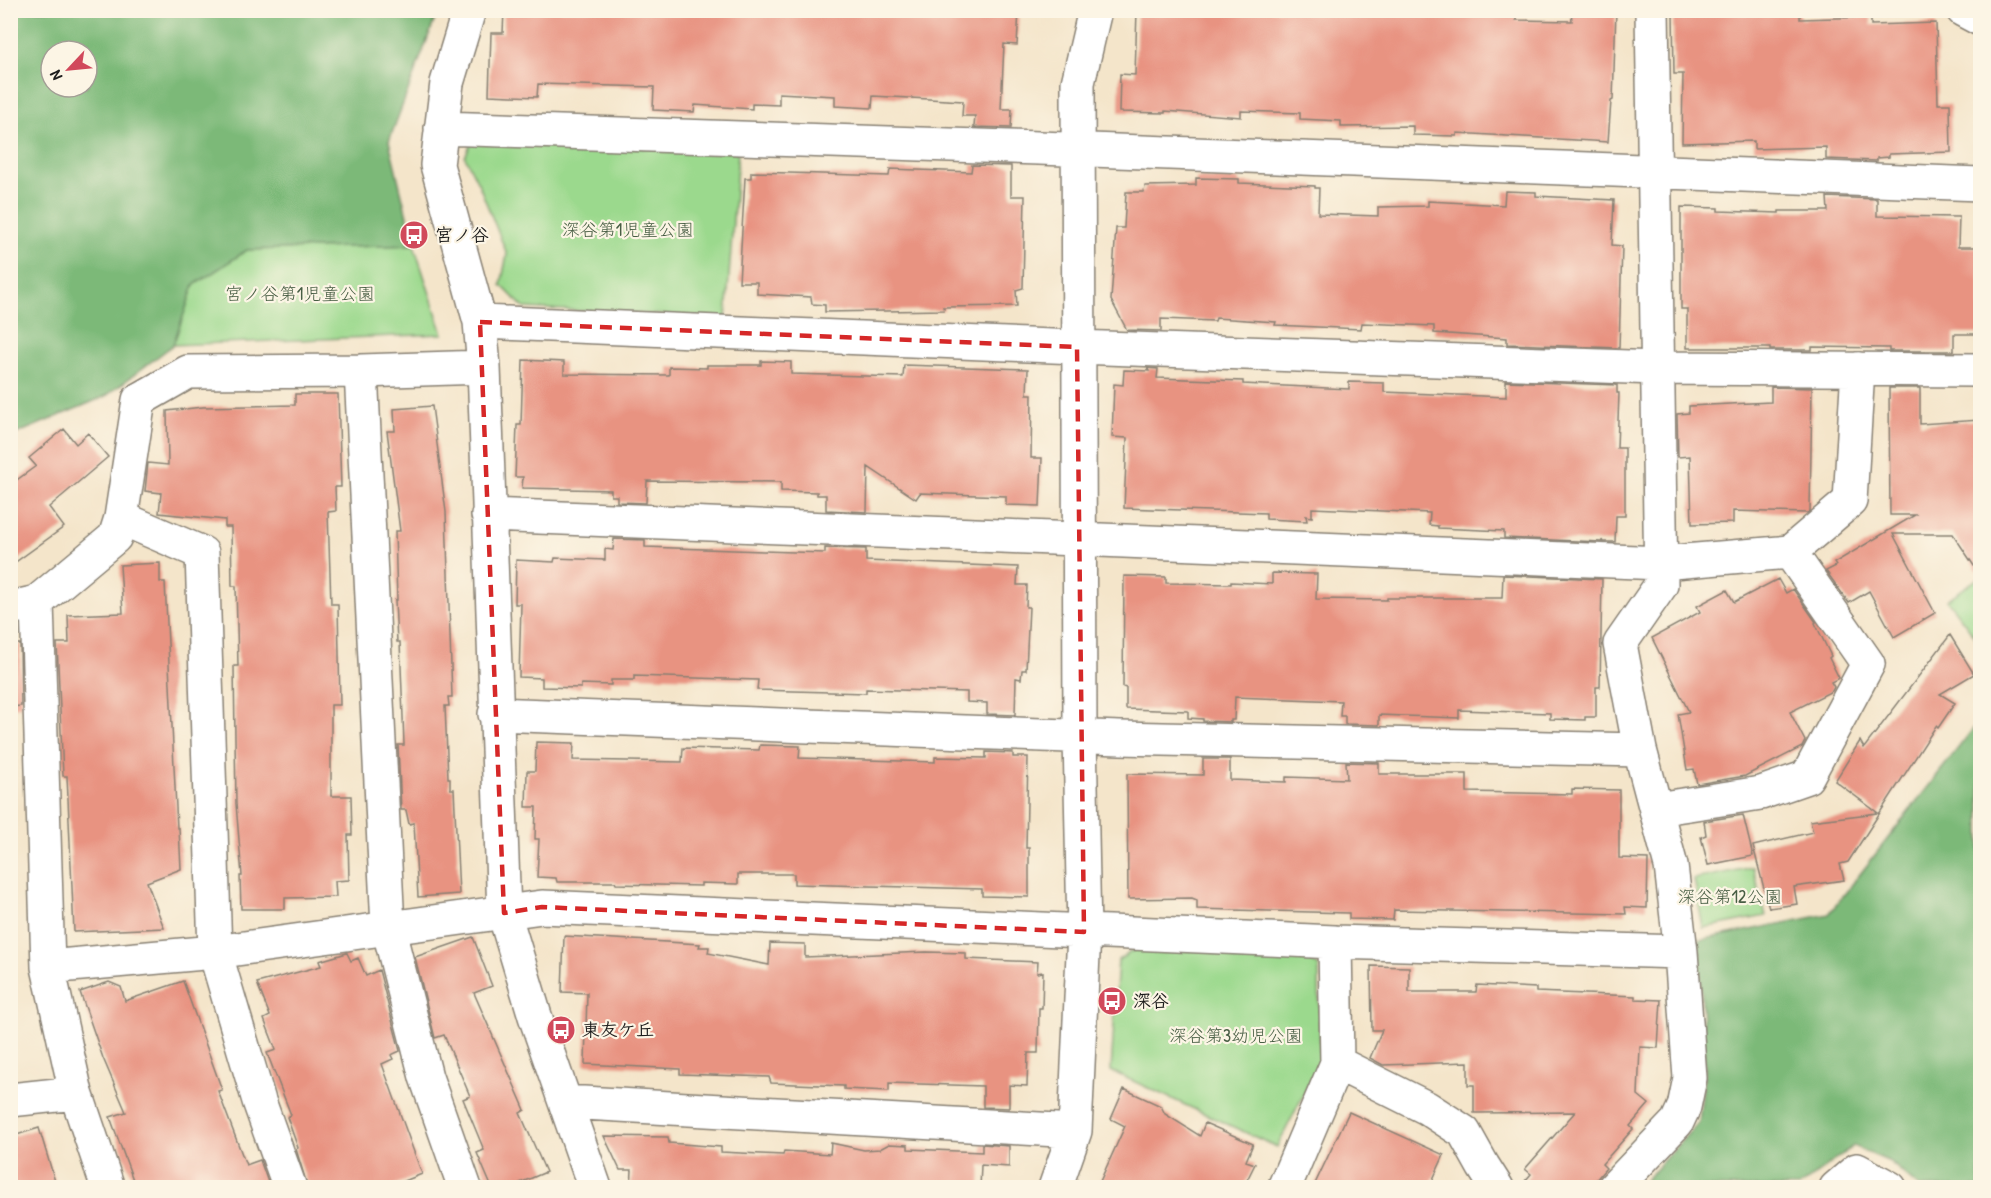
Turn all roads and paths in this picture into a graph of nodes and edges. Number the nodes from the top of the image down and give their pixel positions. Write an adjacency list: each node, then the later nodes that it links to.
1 (469, 10): 6 (street)
2 (1095, 10): 7 (street)
3 (1652, 10): 8 (street)
4 (1963, 10): 5 (street)
5 (1980, 19)
6 (441, 128): 7 (street); 10 (street)
7 (1078, 150): 8 (street); 11 (street)
8 (1654, 172): 9 (street); 13 (street)
9 (1980, 184)
10 (480, 322): 11 (street); 12 (street)
11 (1077, 347): 13 (street); 19 (street)
12 (484, 367): 16 (street); 17 (street)
13 (1657, 368): 14 (street); 21 (street)
14 (1858, 369): 15 (street); 20 (street)
15 (1980, 370)
16 (361, 371): 18 (street); 28 (street)
17 (488, 515): 19 (street); 23 (street)
18 (120, 518): 22 (street); 31 (street)
19 (1079, 540): 21 (street); 24 (street)
20 (1790, 552): 21 (street); 26 (street)
21 (1661, 562): 25 (street)
22 (24, 605): 33 (street)
23 (495, 714): 24 (street); 27 (street)
24 (1080, 736): 25 (street); 29 (street)
25 (1640, 750): 26 (street)
26 (1656, 809): 32 (street)
27 (504, 913): 28 (street); 29 (street); 37 (street)
28 (388, 927): 31 (street); 42 (street)
29 (1084, 932): 30 (street); 38 (street)
30 (1335, 942): 32 (street); 34 (street)
31 (215, 952): 33 (street); 41 (street)
32 (1681, 952): 46 (street)
33 (48, 967): 35 (street)
34 (1337, 1063): 39 (street); 45 (street)
35 (76, 1093): 36 (street); 40 (street)
36 (10, 1100)
37 (566, 1102): 38 (street); 43 (street)
38 (1075, 1131): 44 (street)
39 (1484, 1180)
40 (108, 1188)
41 (290, 1188)
42 (465, 1188)
43 (595, 1188)
44 (1055, 1188)
45 (1284, 1188)
46 (1614, 1188)
47 (1836, 1188): 48 (street)
48 (1890, 1188)

